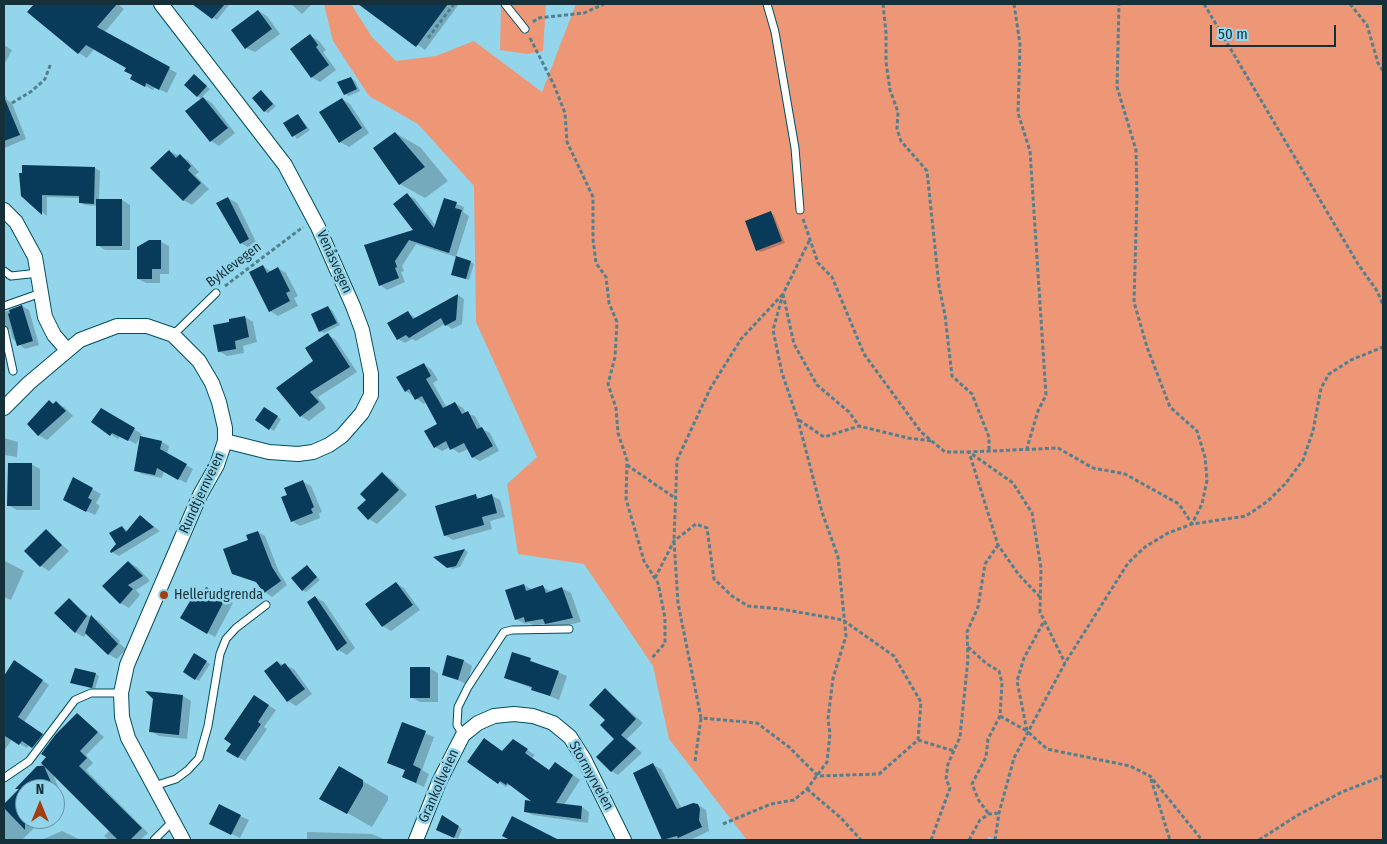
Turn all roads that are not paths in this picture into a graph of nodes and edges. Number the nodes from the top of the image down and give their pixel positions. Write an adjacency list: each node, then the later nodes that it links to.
1 (161, 4): 17 (street, Venåsvegen)
2 (505, 4): 4 (lane)
3 (767, 4): 6 (lane)
4 (525, 29)
5 (4, 210): 8 (street)
6 (800, 210)
7 (4, 271): 8 (lane)
8 (39, 273): 9 (street)
9 (41, 293): 11 (lane); 14 (street)
10 (216, 293): 13 (lane, Byklevegen)
11 (4, 306)
12 (4, 330): 15 (lane)
13 (173, 336): 14 (street, Rundtjernveien); 17 (street, Rundtjernveien)
14 (67, 350): 16 (street, Rundtjernveien)
15 (13, 371)
16 (4, 408)
17 (225, 441): 20 (street, Rundtjernveien)
18 (266, 605): 23 (lane)
19 (569, 629): 21 (lane, Grankollveien)
20 (121, 693): 22 (lane); 23 (street, Rundtjernveien)
21 (463, 735): 27 (street, Grankollveien); 28 (street, Stormyrveien)
22 (4, 778)
23 (154, 786): 24 (street, Rundtjernveien)
24 (174, 821): 25 (lane); 26 (street, Rundtjernveien)
25 (154, 840)
26 (183, 840)
27 (416, 840)
28 (624, 840)

